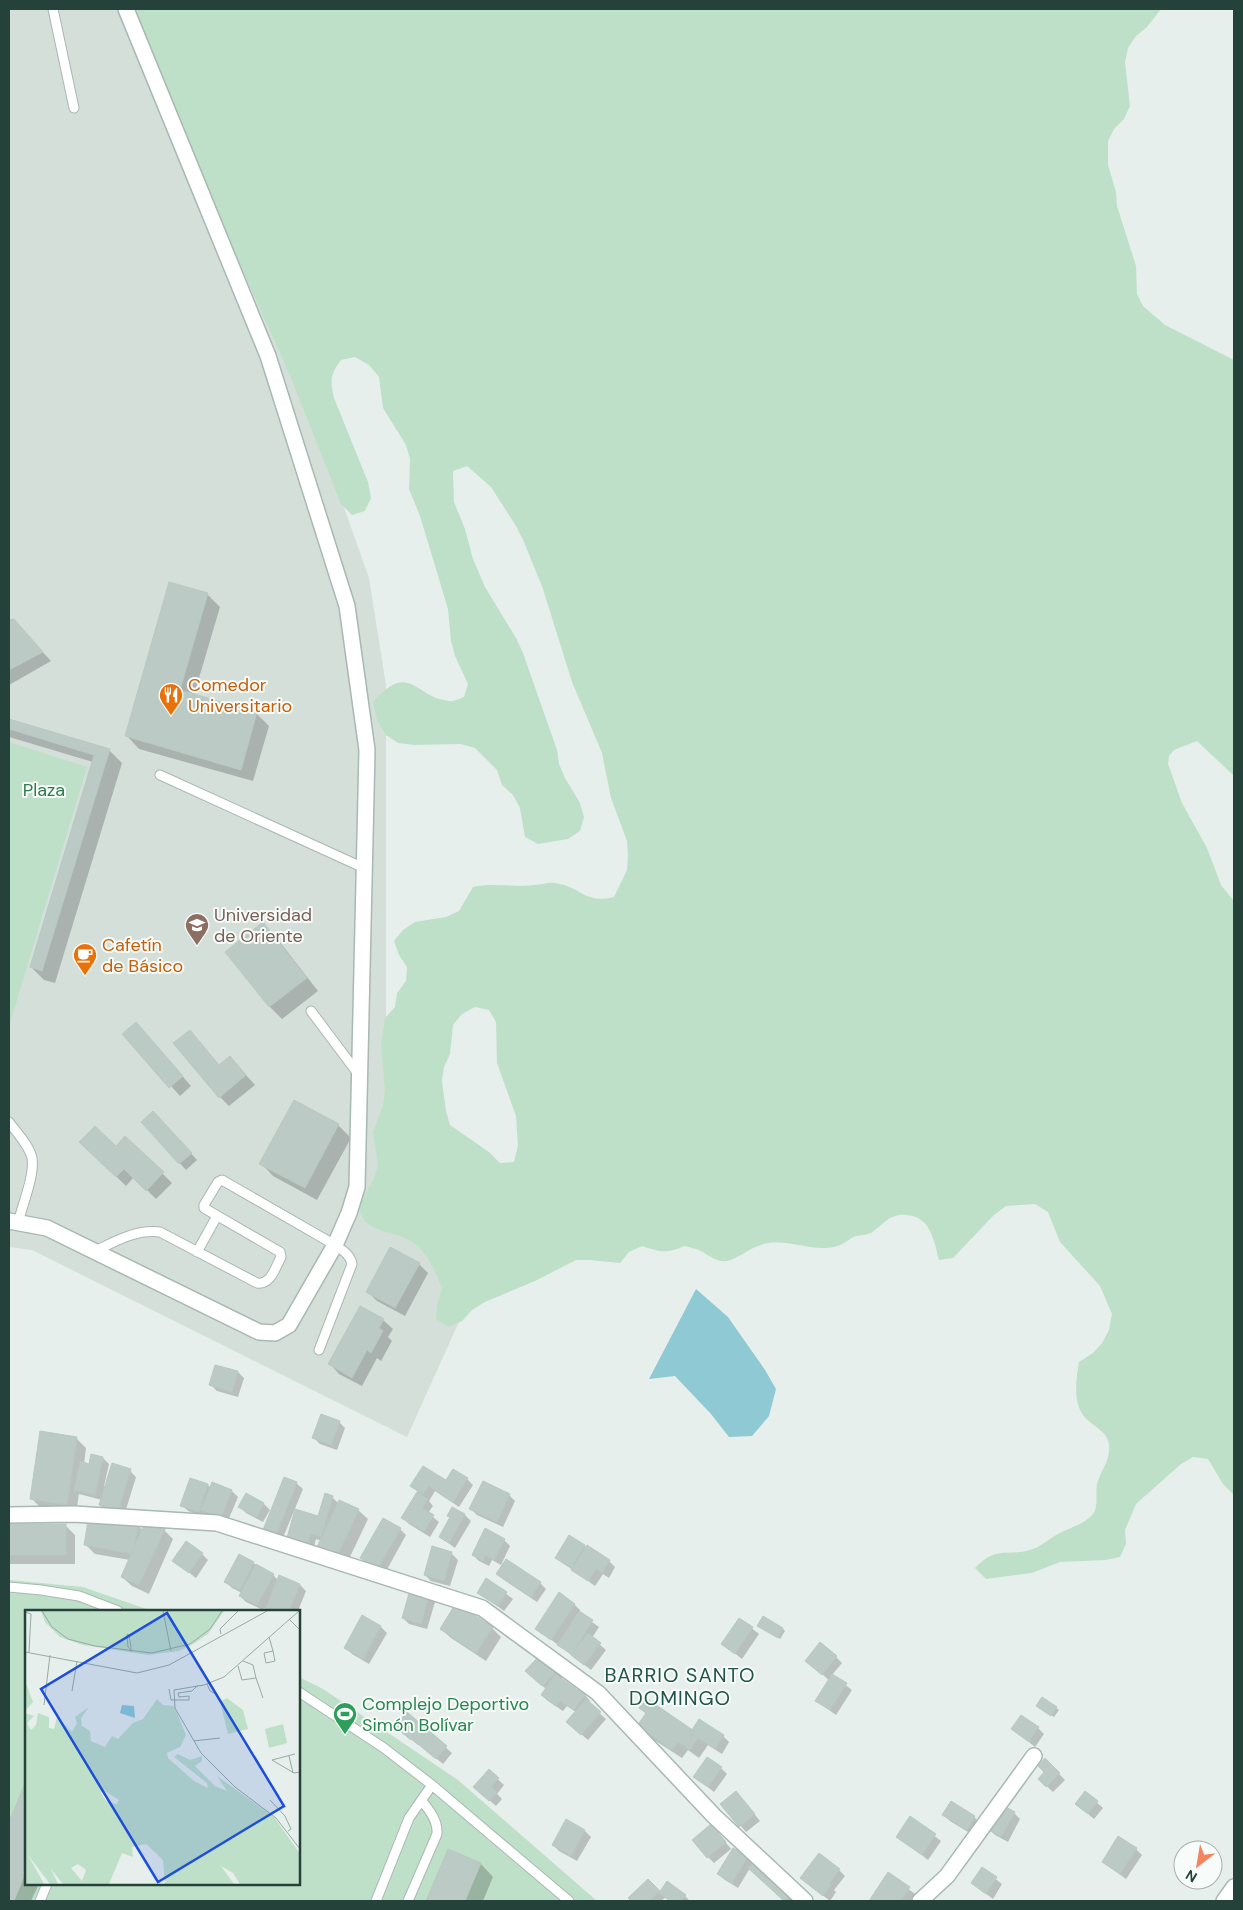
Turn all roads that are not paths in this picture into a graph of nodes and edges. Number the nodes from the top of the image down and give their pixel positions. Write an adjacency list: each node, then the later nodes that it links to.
1 (53, 9): 3 (lane)
2 (126, 9): 5 (street)
3 (74, 108)
4 (160, 775): 5 (lane)
5 (364, 868): 7 (street)
6 (311, 1011): 7 (lane)
7 (359, 1075): 11 (street)
8 (9, 1122): 10 (lane)
9 (217, 1216): 11 (lane); 13 (lane); 13 (lane)
10 (13, 1222): 12 (street)
11 (334, 1245): 12 (street); 14 (lane)
12 (95, 1251): 13 (lane)
13 (197, 1252)
14 (319, 1350)
15 (9, 1515): 28 (street)
16 (9, 1587): 17 (lane)
17 (115, 1610)
18 (300, 1693): 20 (lane)
19 (1034, 1756): 29 (street)
20 (432, 1785): 21 (lane); 27 (lane)
21 (422, 1801): 25 (lane); 26 (lane)
22 (47, 1885): 24 (lane)
23 (1234, 1886): 30 (street)
24 (40, 1901)
25 (376, 1901)
26 (408, 1901)
27 (569, 1901)
28 (805, 1901)
29 (920, 1901)
30 (1224, 1901)

